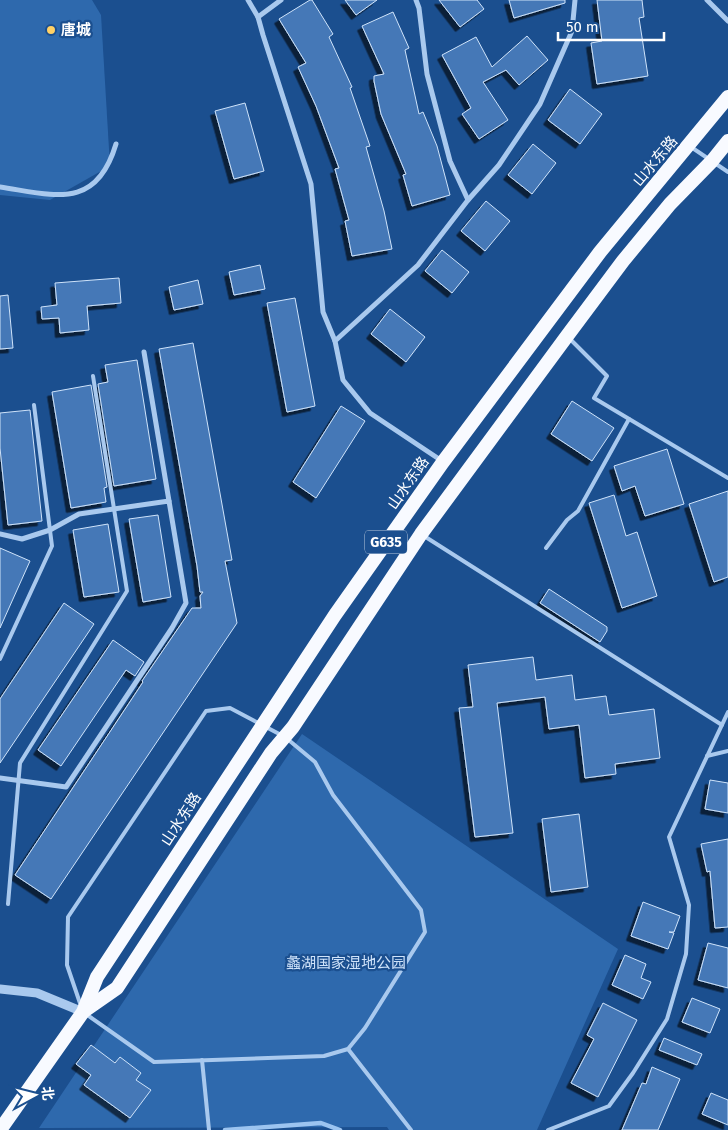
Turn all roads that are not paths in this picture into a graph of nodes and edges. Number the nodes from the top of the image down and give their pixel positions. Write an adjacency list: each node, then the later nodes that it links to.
1 (248, 0): 6 (street)
2 (281, 0): 6 (street)
3 (416, 0): 15 (street)
4 (575, 0): 15 (street)
5 (707, 0): 7 (street)
6 (258, 17): 17 (street)
7 (728, 21)
8 (728, 97): 11 (highway, 山水东路 / G635)
9 (728, 141): 12 (highway, 山水东路 / G635)
10 (116, 144): 14 (street)
11 (690, 146): 12 (lane); 22 (highway, 山水东路 / G635)
12 (712, 161): 13 (lane); 16 (highway, 山水东路 / G635)
13 (728, 172)
14 (0, 187)
15 (468, 200): 17 (street)
16 (567, 336): 21 (lane); 28 (highway, 山水东路 / G635)
17 (335, 341): 22 (street)
18 (144, 352): 24 (street)
19 (93, 376): 25 (lane)
20 (34, 405): 26 (lane)
21 (628, 419): 23 (lane); 29 (lane)
22 (443, 462): 32 (highway, 山水东路 / G635)
23 (728, 478)
24 (169, 500): 25 (street); 38 (street)
25 (114, 509): 26 (street); 38 (lane)
26 (50, 530): 27 (street); 30 (lane)
27 (0, 534)
28 (421, 534): 33 (lane); 34 (highway, 山水东路 / G635)
29 (546, 548)
30 (0, 659)
31 (728, 712): 33 (lane)
32 (263, 724): 34 (lane); 41 (highway, 山水东路 / G635); 41 (lane)
33 (722, 725): 36 (lane)
34 (285, 737): 41 (highway, 山水东路 / G635); 42 (lane)
35 (728, 751): 36 (lane)
36 (707, 756): 47 (lane)
37 (0, 778): 38 (street)
38 (18, 780): 39 (lane)
39 (8, 904)
40 (0, 989): 41 (street)
41 (83, 1012): 43 (lane); 44 (highway, 山水东路)
42 (348, 1049): 43 (lane); 46 (lane)
43 (202, 1060): 45 (lane)
44 (0, 1130)
45 (209, 1130)
46 (411, 1130)
47 (548, 1130)

